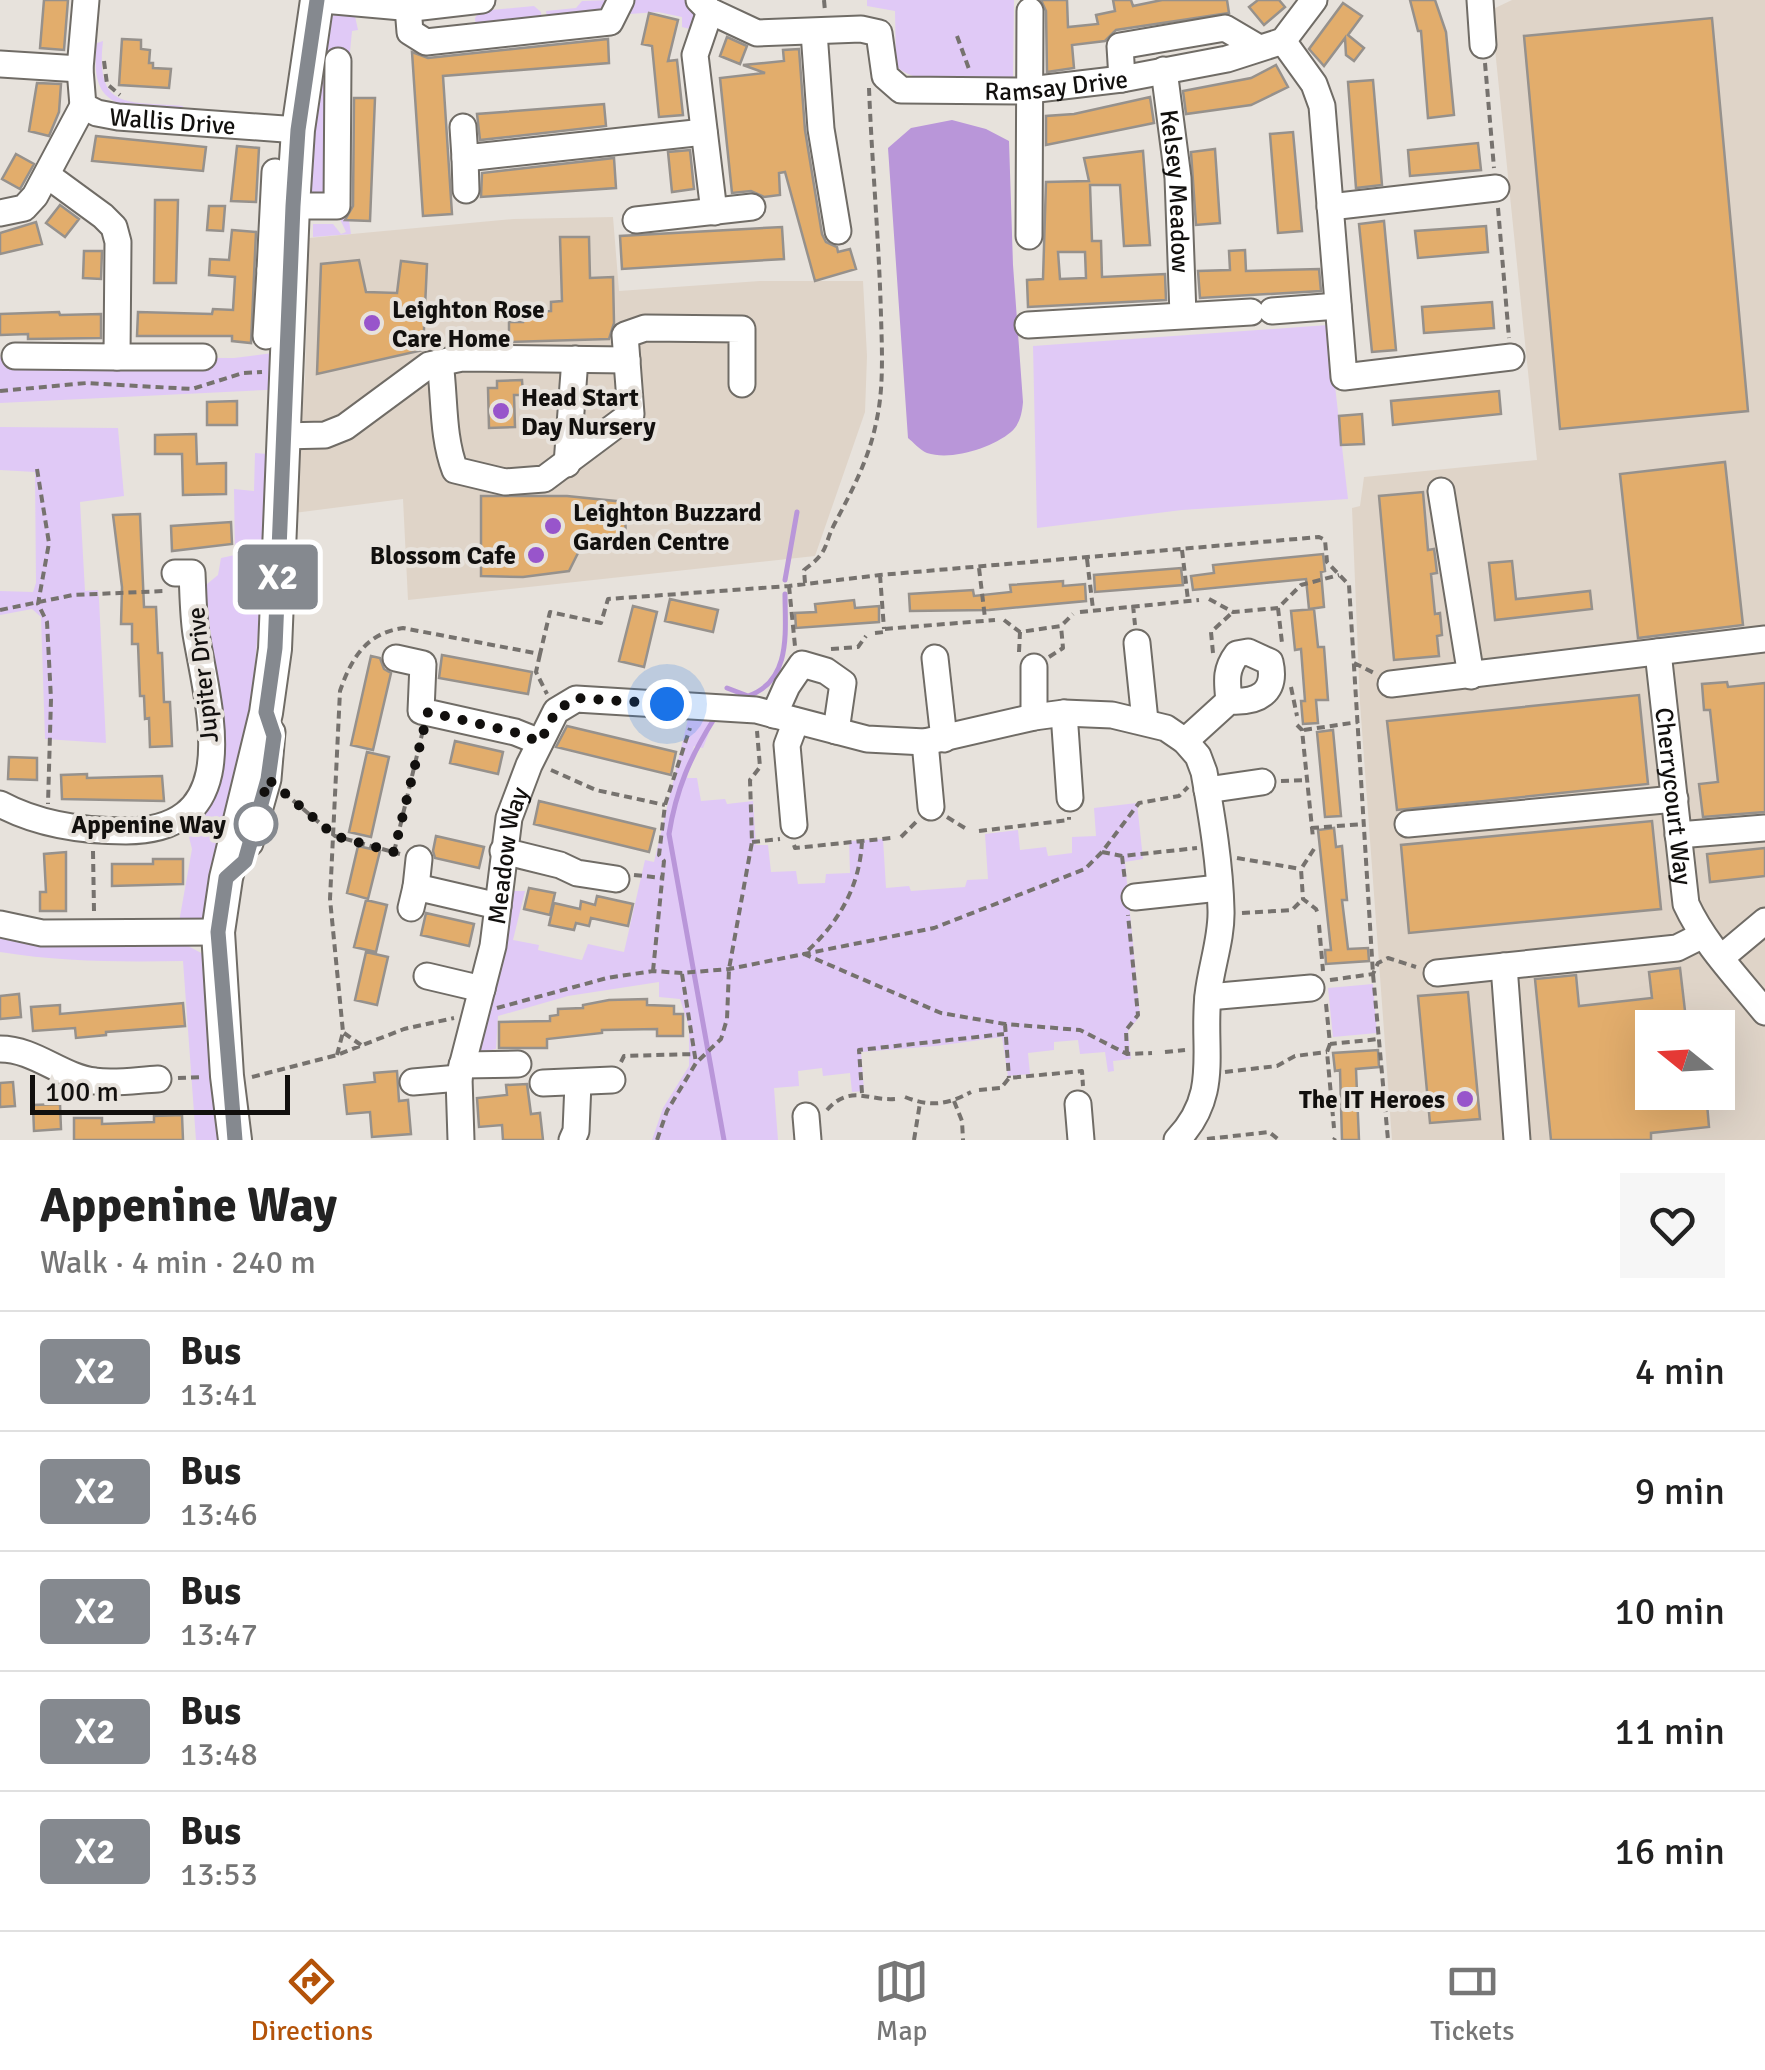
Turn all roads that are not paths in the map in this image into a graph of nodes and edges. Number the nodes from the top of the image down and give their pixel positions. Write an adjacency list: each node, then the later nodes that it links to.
1 (86, 0): 14 (street, Wallis Drive)
2 (320, 0): 8 (street); 21 (main road)
3 (482, 0): 8 (street)
4 (620, 0): 8 (street)
5 (1314, 0): 11 (street)
6 (1480, 0): 12 (street)
7 (704, 6): 10 (street, Ramsay Drive); 22 (street)
8 (408, 7)
9 (1030, 11): 18 (street)
10 (814, 32): 18 (street, Ramsay Drive); 34 (street)
11 (1271, 44): 16 (street, Ramsay Drive); 17 (street); 29 (street)
12 (1483, 45)
13 (338, 60): 28 (street)
14 (92, 63): 15 (street); 19 (street, Wallis Drive)
15 (0, 64)
16 (1164, 70): 17 (street, Ramsay Drive); 38 (street, Kelsey Meadow)
17 (1122, 79): 18 (street, Ramsay Drive)
18 (1028, 91): 35 (street)
19 (84, 106): 21 (street, Wallis Drive); 25 (street)
20 (463, 127): 23 (street)
21 (298, 130): 28 (main road)
22 (704, 132): 23 (street); 31 (street)
23 (464, 158): 27 (street)
24 (275, 172): 36 (street)
25 (47, 175): 32 (street); 42 (street)
26 (1496, 188): 29 (street)
27 (466, 190)
28 (293, 206): 36 (main road)
29 (1330, 207): 37 (street)
30 (752, 208): 31 (street)
31 (714, 212): 33 (street)
32 (0, 214)
33 (636, 220)
34 (838, 232)
35 (1029, 236)
36 (280, 270): 40 (street); 49 (main road)
37 (1338, 306): 38 (street); 44 (street)
38 (1183, 315): 39 (street)
39 (1028, 325)
40 (266, 336)
41 (15, 356): 42 (street)
42 (117, 358): 43 (street)
43 (203, 358)
44 (1511, 358)
45 (576, 359): 46 (street); 47 (street); 50 (street)
46 (627, 360): 48 (street); 50 (street)
47 (440, 362): 49 (street); 50 (street)
48 (742, 384)
49 (282, 436): 62 (main road)
50 (567, 464)
51 (1441, 492): 59 (street)
52 (192, 576): 75 (street, Jupiter Drive)
53 (1765, 639): 55 (street)
54 (1138, 643): 66 (street)
55 (1658, 652): 59 (street); 74 (street, Cherrycourt Way)
56 (396, 658): 70 (street)
57 (936, 658): 68 (street)
58 (1034, 667): 65 (street)
59 (1470, 676): 60 (street)
60 (1392, 684)
61 (1229, 701): 69 (street)
62 (266, 712): 83 (main road); 83 (street)
63 (1064, 713): 65 (street); 66 (street); 73 (street)
64 (775, 715): 67 (street); 67 (street); 70 (street, Meadow Way); 78 (street)
65 (1034, 717): 68 (street)
66 (1145, 721): 69 (street)
67 (836, 731): 68 (street)
68 (934, 741): 76 (street)
69 (1185, 741): 71 (street)
70 (534, 754): 81 (street, Meadow Way)
71 (1206, 781): 72 (street); 86 (street)
72 (1262, 782)
73 (1070, 798)
74 (1675, 799): 77 (street); 80 (street, Cherrycourt Way)
75 (0, 804)
76 (931, 807)
77 (1408, 824)
78 (794, 825)
79 (1765, 828): 80 (street)
80 (1678, 835): 91 (street, Cherrycourt Way)
81 (503, 851): 84 (street); 87 (street, Meadow Way)
82 (407, 855): 87 (street)
83 (226, 878): 90 (main road)
84 (616, 880)
85 (1130, 899): 86 (street)
86 (1220, 901): 97 (street)
87 (498, 906): 98 (street, Meadow Way)
88 (1765, 921): 92 (street)
89 (0, 924): 90 (street)
90 (218, 932): 110 (main road)
91 (1701, 936): 92 (street, Cherrycourt Way); 93 (street)
92 (1722, 956): 99 (street, Cherrycourt Way)
93 (1504, 966): 94 (street); 114 (street)
94 (1437, 973)
95 (427, 976): 98 (street)
96 (1321, 988): 97 (street)
97 (1208, 997): 109 (street)
98 (478, 1001): 102 (street, Meadow Way)
99 (1765, 1012)
100 (0, 1050): 103 (street)
101 (518, 1064): 102 (street)
102 (460, 1072): 105 (street); 111 (street, Meadow Way)
103 (158, 1079)
104 (612, 1080): 107 (street)
105 (413, 1082)
106 (543, 1082): 107 (street)
107 (578, 1083): 112 (street)
108 (1078, 1104): 113 (street)
109 (1196, 1136)
110 (235, 1140)
111 (461, 1140)
112 (572, 1140)
113 (1081, 1140)
114 (1518, 1140)

